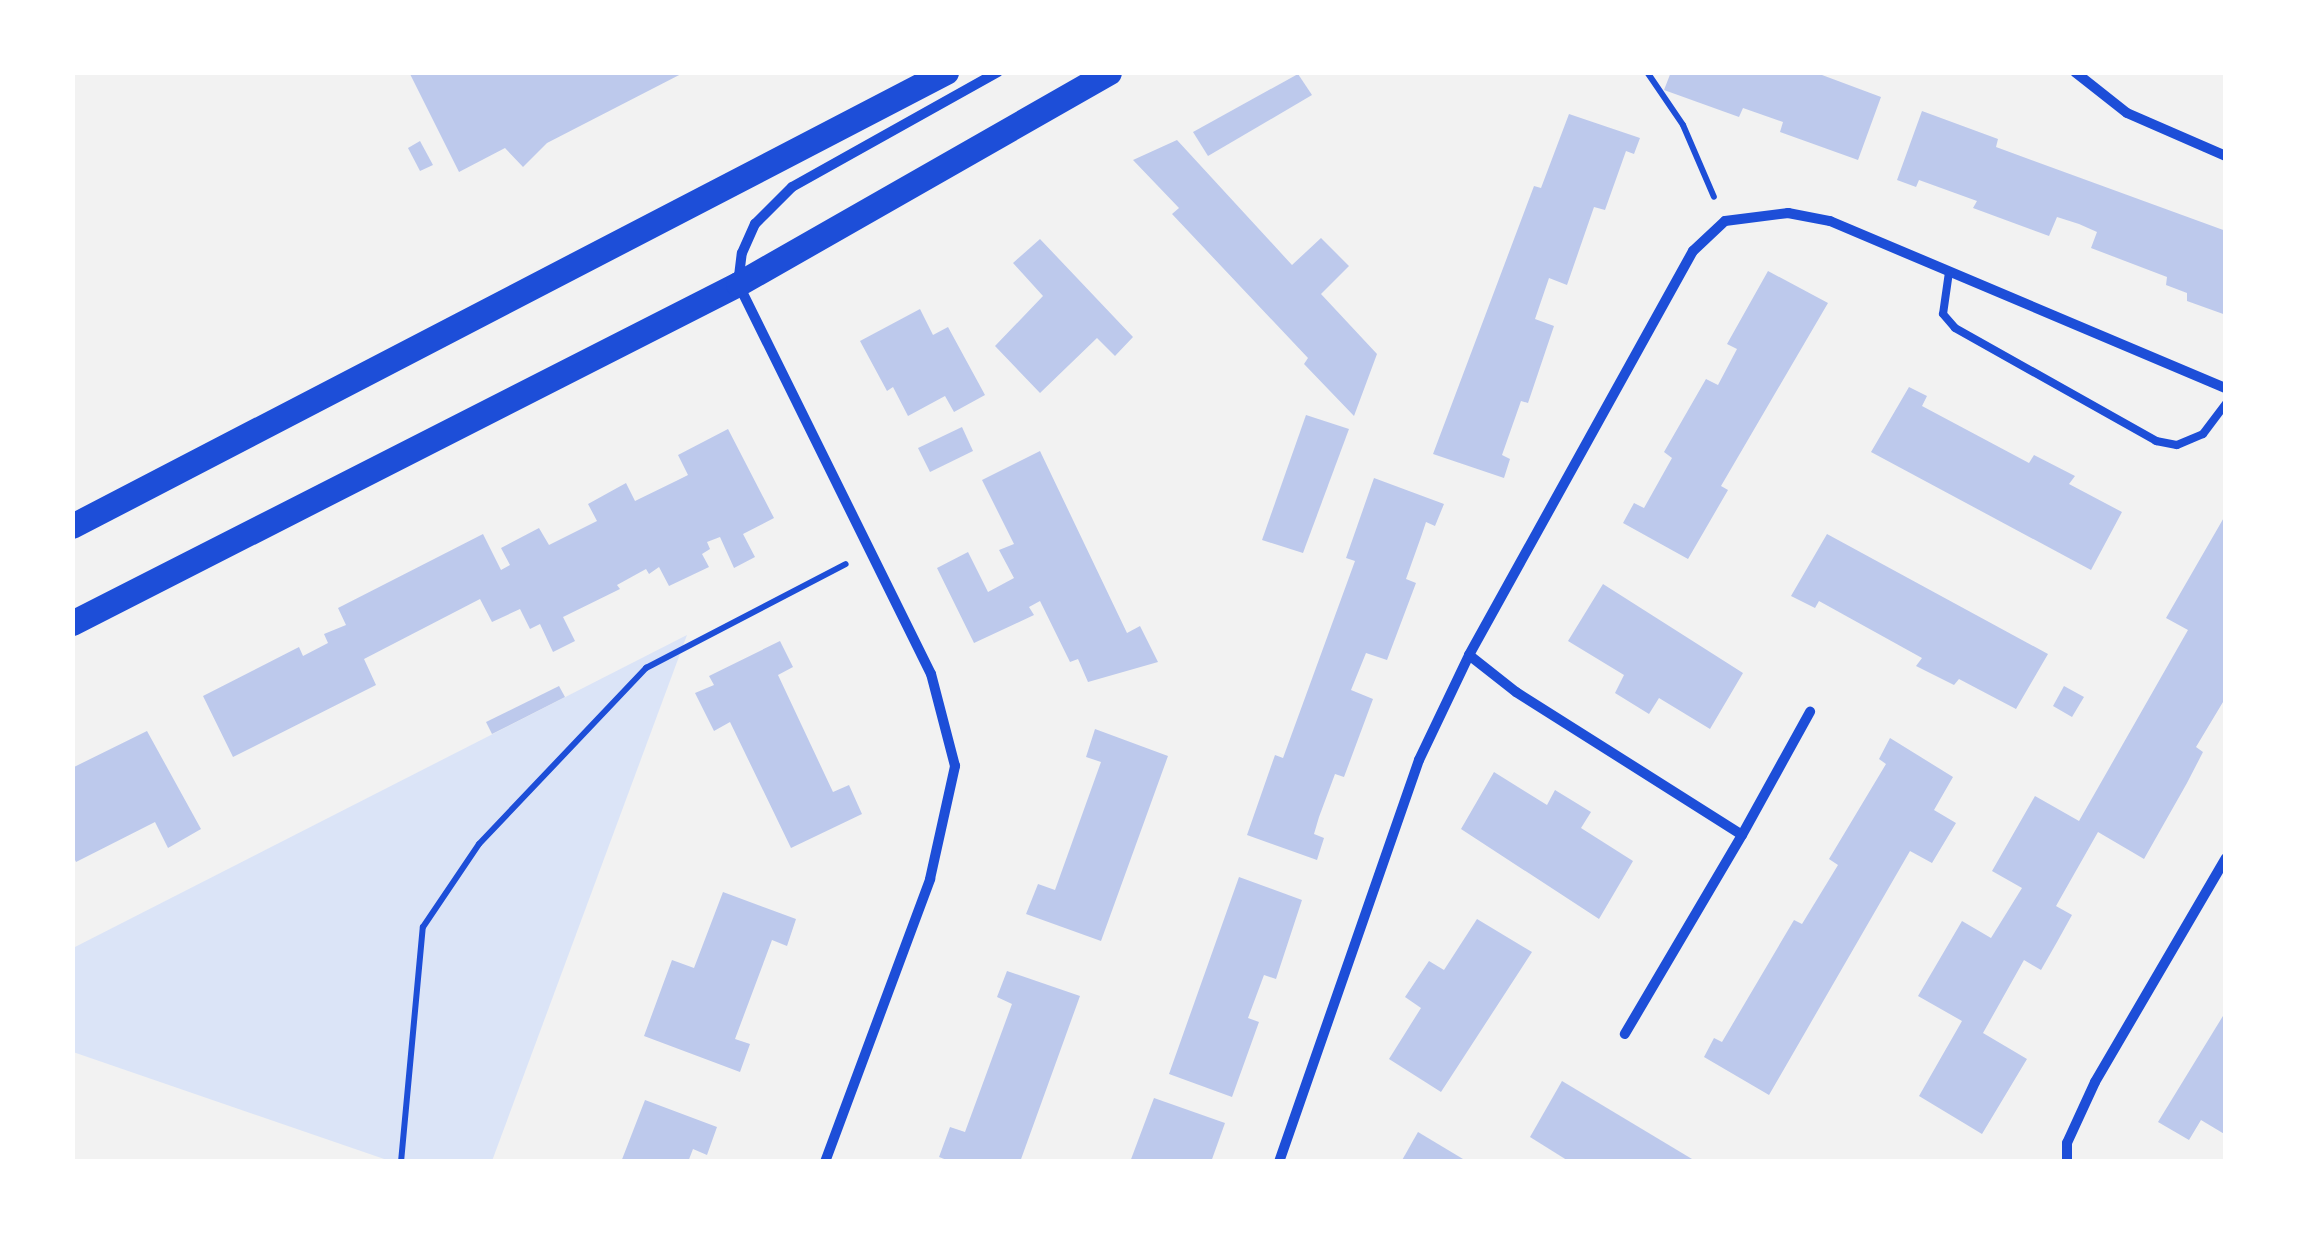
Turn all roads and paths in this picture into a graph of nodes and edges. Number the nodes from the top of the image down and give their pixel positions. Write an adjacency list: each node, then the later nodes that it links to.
1 (946, 72): 12 (main road)
2 (998, 72): 9 (street)
3 (1109, 72): 9 (main road)
4 (1646, 72): 7 (path)
5 (2075, 72): 6 (street)
6 (2226, 156)
7 (1725, 221): 8 (street); 15 (street)
8 (1949, 272): 10 (street); 11 (lane)
9 (738, 284): 13 (street); 14 (main road)
10 (2226, 388)
11 (2226, 404)
12 (72, 526)
13 (869, 552): 20 (path); 21 (street)
14 (72, 622)
15 (1468, 655): 17 (street); 22 (street)
16 (1810, 712): 17 (street)
17 (1742, 836): 19 (street)
18 (2226, 858): 23 (street)
19 (1625, 1034)
20 (401, 1162)
21 (825, 1162)
22 (1279, 1162)
23 (2067, 1162)

